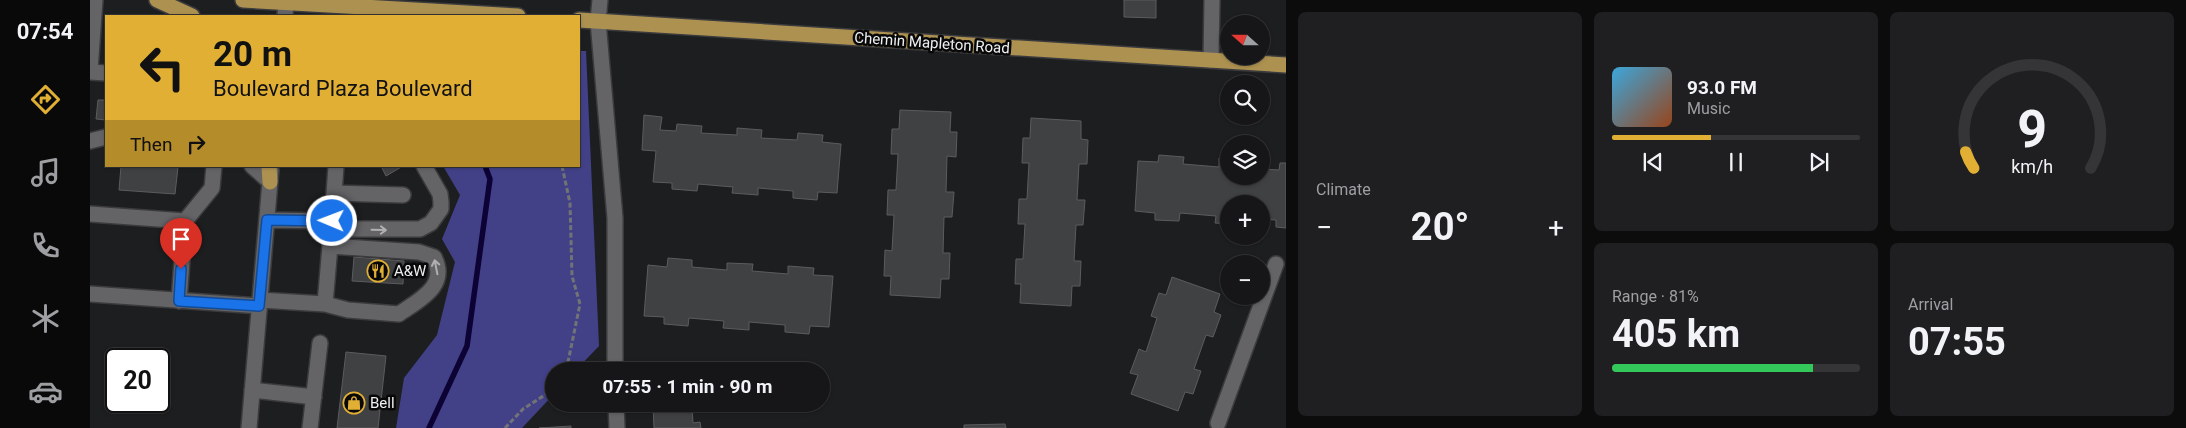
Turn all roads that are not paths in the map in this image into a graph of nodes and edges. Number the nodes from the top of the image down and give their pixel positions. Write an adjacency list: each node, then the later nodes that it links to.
1 (94, 0): 17 (street)
2 (157, 0): 10 (main road)
3 (243, 0): 7 (main road)
4 (428, 0): 9 (main road)
5 (600, 0): 14 (street)
6 (1212, 0): 15 (street)
7 (286, 6): 8 (main road)
8 (416, 10): 9 (main road); 11 (main road)
9 (469, 13): 12 (main road)
10 (190, 15)
11 (402, 15)
12 (502, 15)
13 (580, 20): 14 (main road, Chemin Mapleton Road)
14 (598, 21): 15 (main road, Chemin Mapleton Road); 38 (street)
15 (1211, 60): 16 (main road, Chemin Mapleton Road)
16 (1286, 65)
17 (90, 71): 18 (street)
18 (105, 73)
19 (105, 137): 20 (street)
20 (90, 140)
21 (214, 167): 30 (street)
22 (256, 167): 25 (street)
23 (336, 167): 26 (street)
24 (425, 167): 31 (street, one-way to 24)
25 (270, 171): 29 (street)
26 (334, 193): 27 (street); 31 (street)
27 (403, 196)
28 (90, 214): 30 (street)
29 (267, 220): 31 (street); 35 (street)
30 (184, 221): 34 (street)
31 (332, 221)
32 (1276, 264): 42 (street)
33 (90, 294): 34 (street)
34 (179, 301): 35 (street)
35 (259, 303): 36 (street); 39 (street)
36 (325, 304): 36 (street, one-way to 36)
37 (320, 342): 40 (street)
38 (615, 362)
39 (252, 390): 40 (street); 43 (street)
40 (314, 397): 44 (street)
41 (616, 412): 45 (street)
42 (1218, 423)
43 (248, 428)
44 (310, 428)
45 (617, 428)

